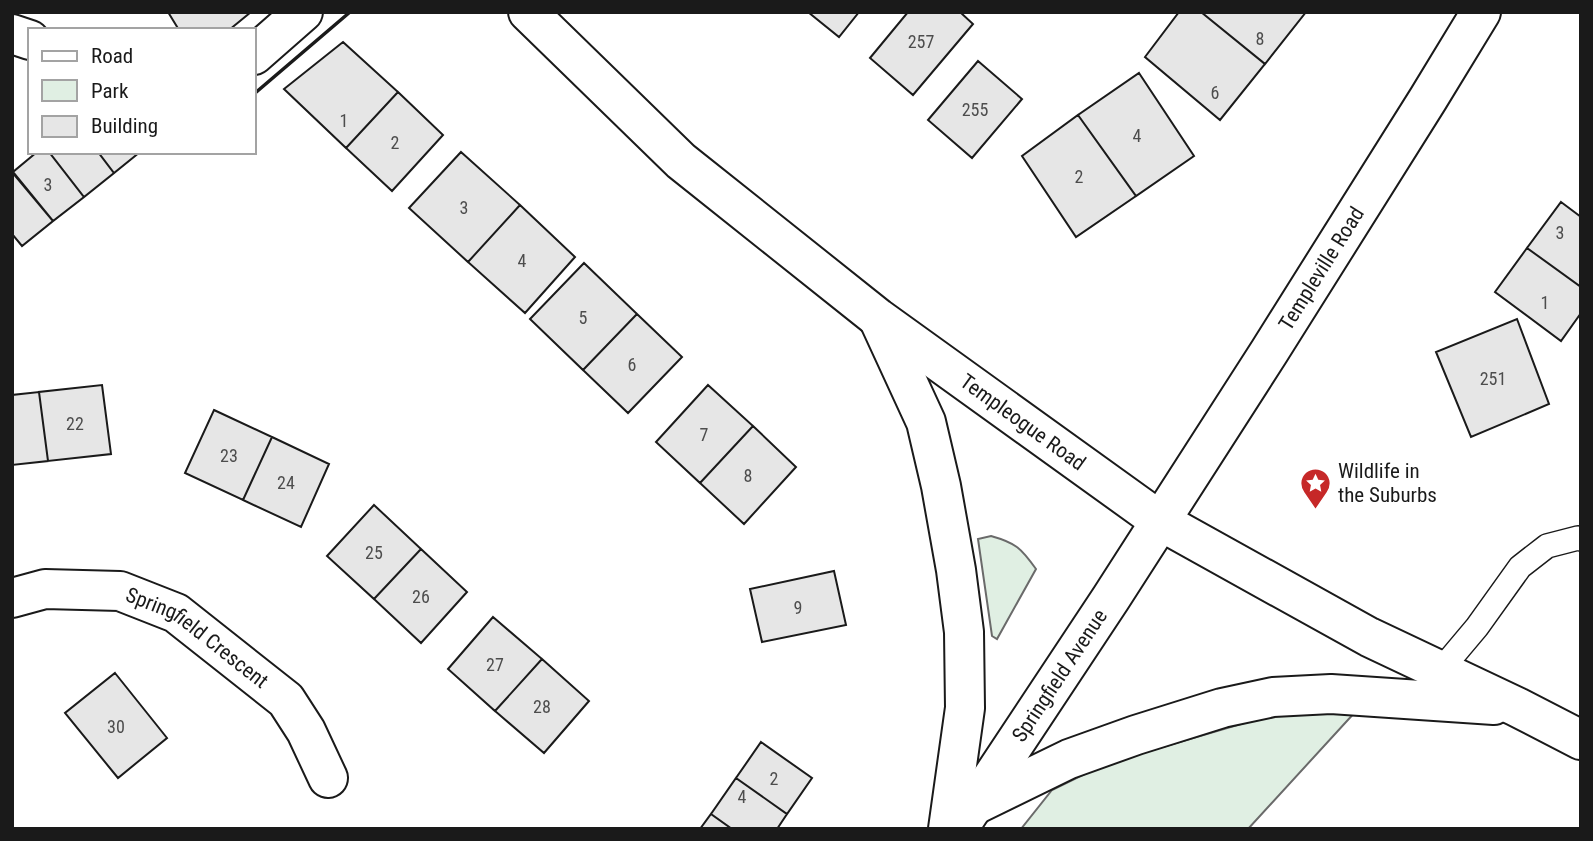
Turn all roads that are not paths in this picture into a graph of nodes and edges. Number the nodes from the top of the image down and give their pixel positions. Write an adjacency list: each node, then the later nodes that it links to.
1 (303, 12): 4 (main road)
2 (528, 12): 5 (main road, Templeogue Road)
3 (1481, 12): 6 (main road, Templeville Road)
4 (256, 53)
5 (878, 318): 6 (main road, Templeogue Road); 13 (main road)
6 (1160, 522): 9 (main road, Templeogue Road); 13 (main road, Springfield Avenue)
7 (1581, 539): 9 (lane)
8 (12, 598): 12 (main road, Springfield Crescent)
9 (1440, 671): 10 (main road, Templeogue Road)
10 (1517, 707): 11 (main road, Templeogue Road); 13 (main road)
11 (1581, 740)
12 (328, 778)
13 (960, 821)

